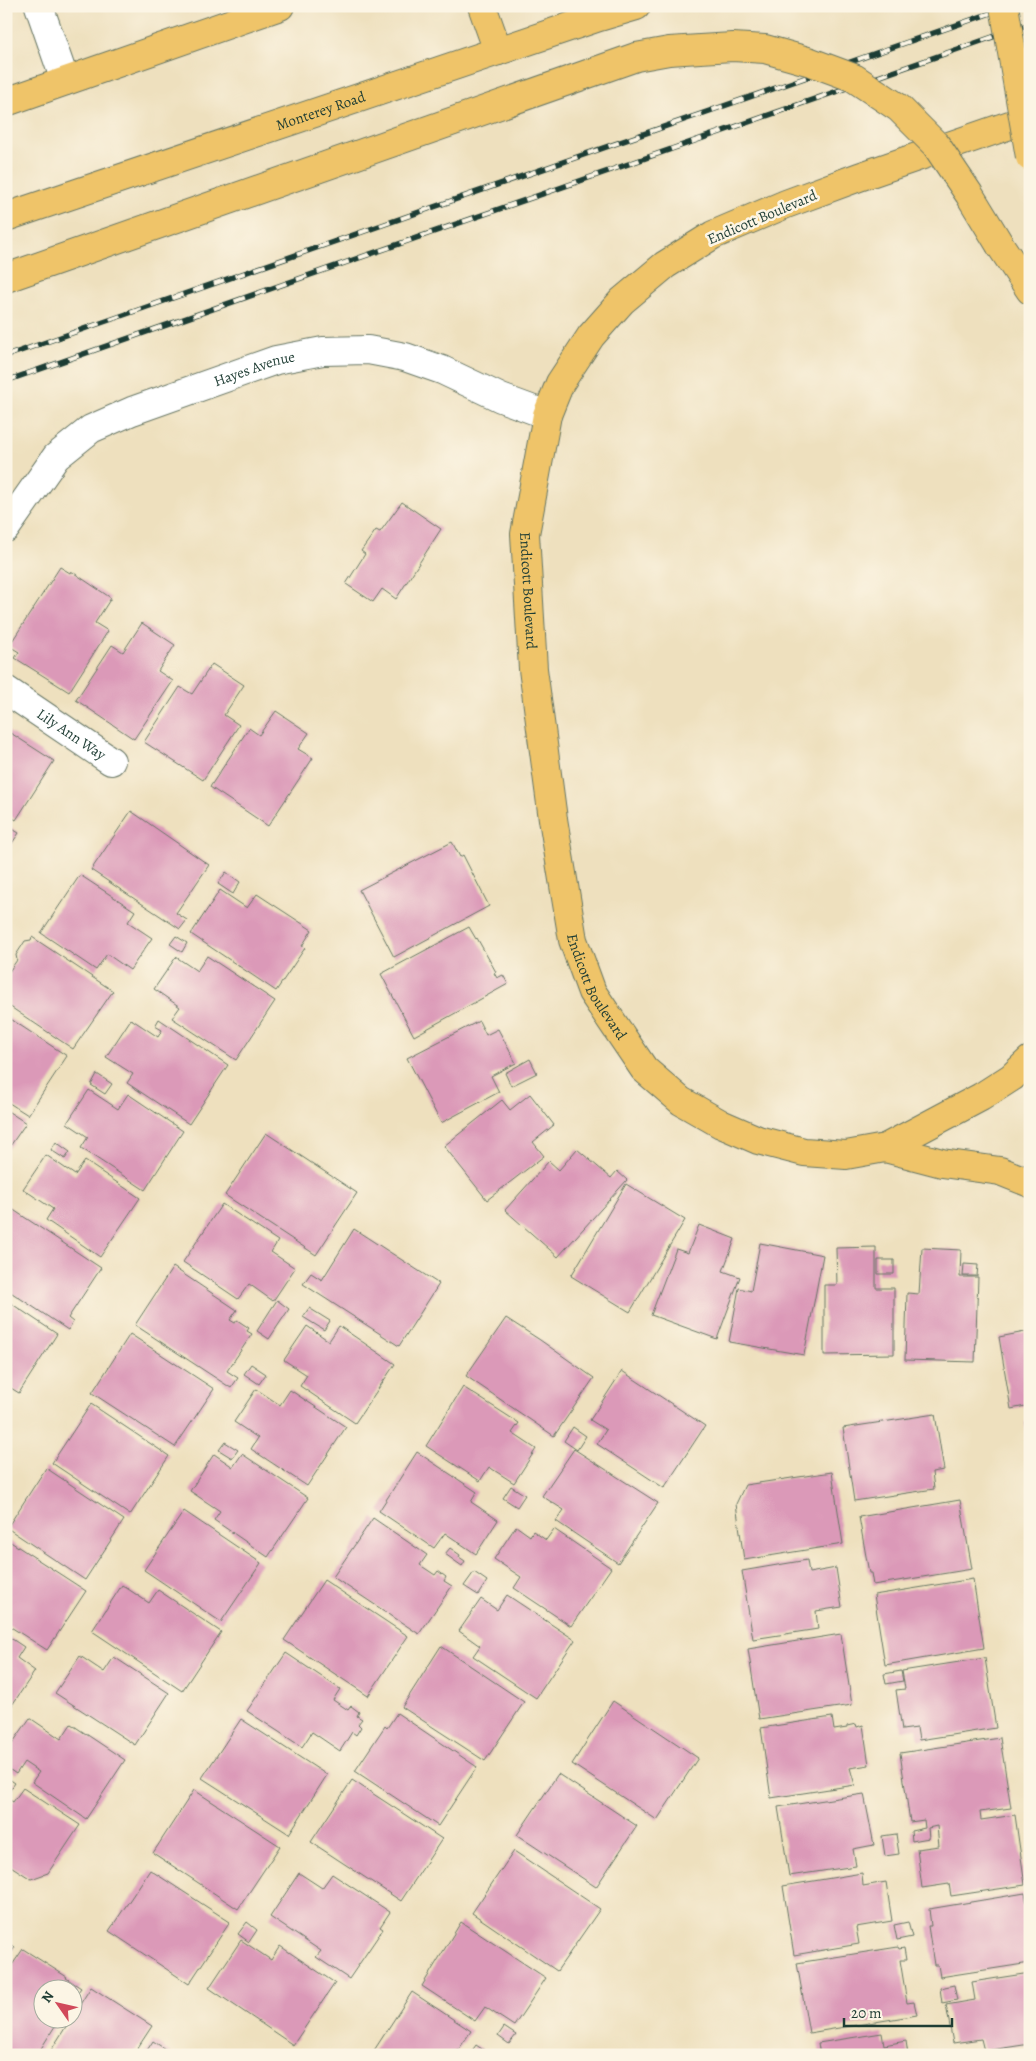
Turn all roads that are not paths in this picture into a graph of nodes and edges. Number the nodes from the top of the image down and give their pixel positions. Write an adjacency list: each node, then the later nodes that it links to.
1 (39, 6): 7 (street)
2 (280, 6): 7 (main road)
3 (482, 6): 6 (main road)
4 (636, 6): 6 (main road, Monterey Road)
5 (1004, 6): 10 (main road, bridge)
6 (498, 51): 11 (main road, Monterey Road)
7 (65, 82): 8 (main road)
8 (6, 102)
9 (1030, 118): 14 (main road, Endicott Boulevard)
10 (1030, 157)
11 (6, 217)
12 (6, 278): 13 (main road, bridge)
13 (1030, 290)
14 (547, 415): 15 (street, Hayes Avenue); 19 (main road, Endicott Boulevard)
15 (6, 528)
16 (6, 690): 17 (street, Lily Ann Way)
17 (111, 761)
18 (1030, 1060): 19 (main road)
19 (885, 1148): 20 (main road)
20 (1030, 1183)

